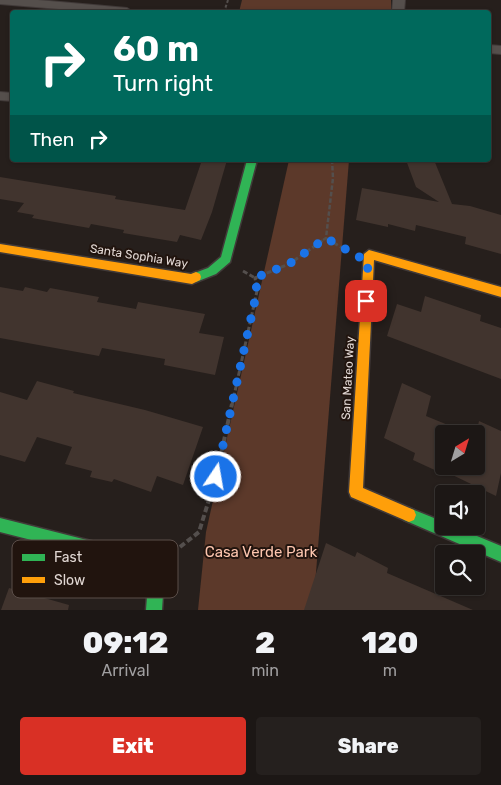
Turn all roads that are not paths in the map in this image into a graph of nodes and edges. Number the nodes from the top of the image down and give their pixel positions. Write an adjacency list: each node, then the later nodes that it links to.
1 (0, 0): 2 (street)
2 (106, 10)
3 (251, 162): 4 (street, Santa Sophia Way)
4 (0, 248)
5 (501, 292): 8 (street, San Mateo Way)
6 (0, 524): 7 (street)
7 (63, 540)
8 (501, 554)

